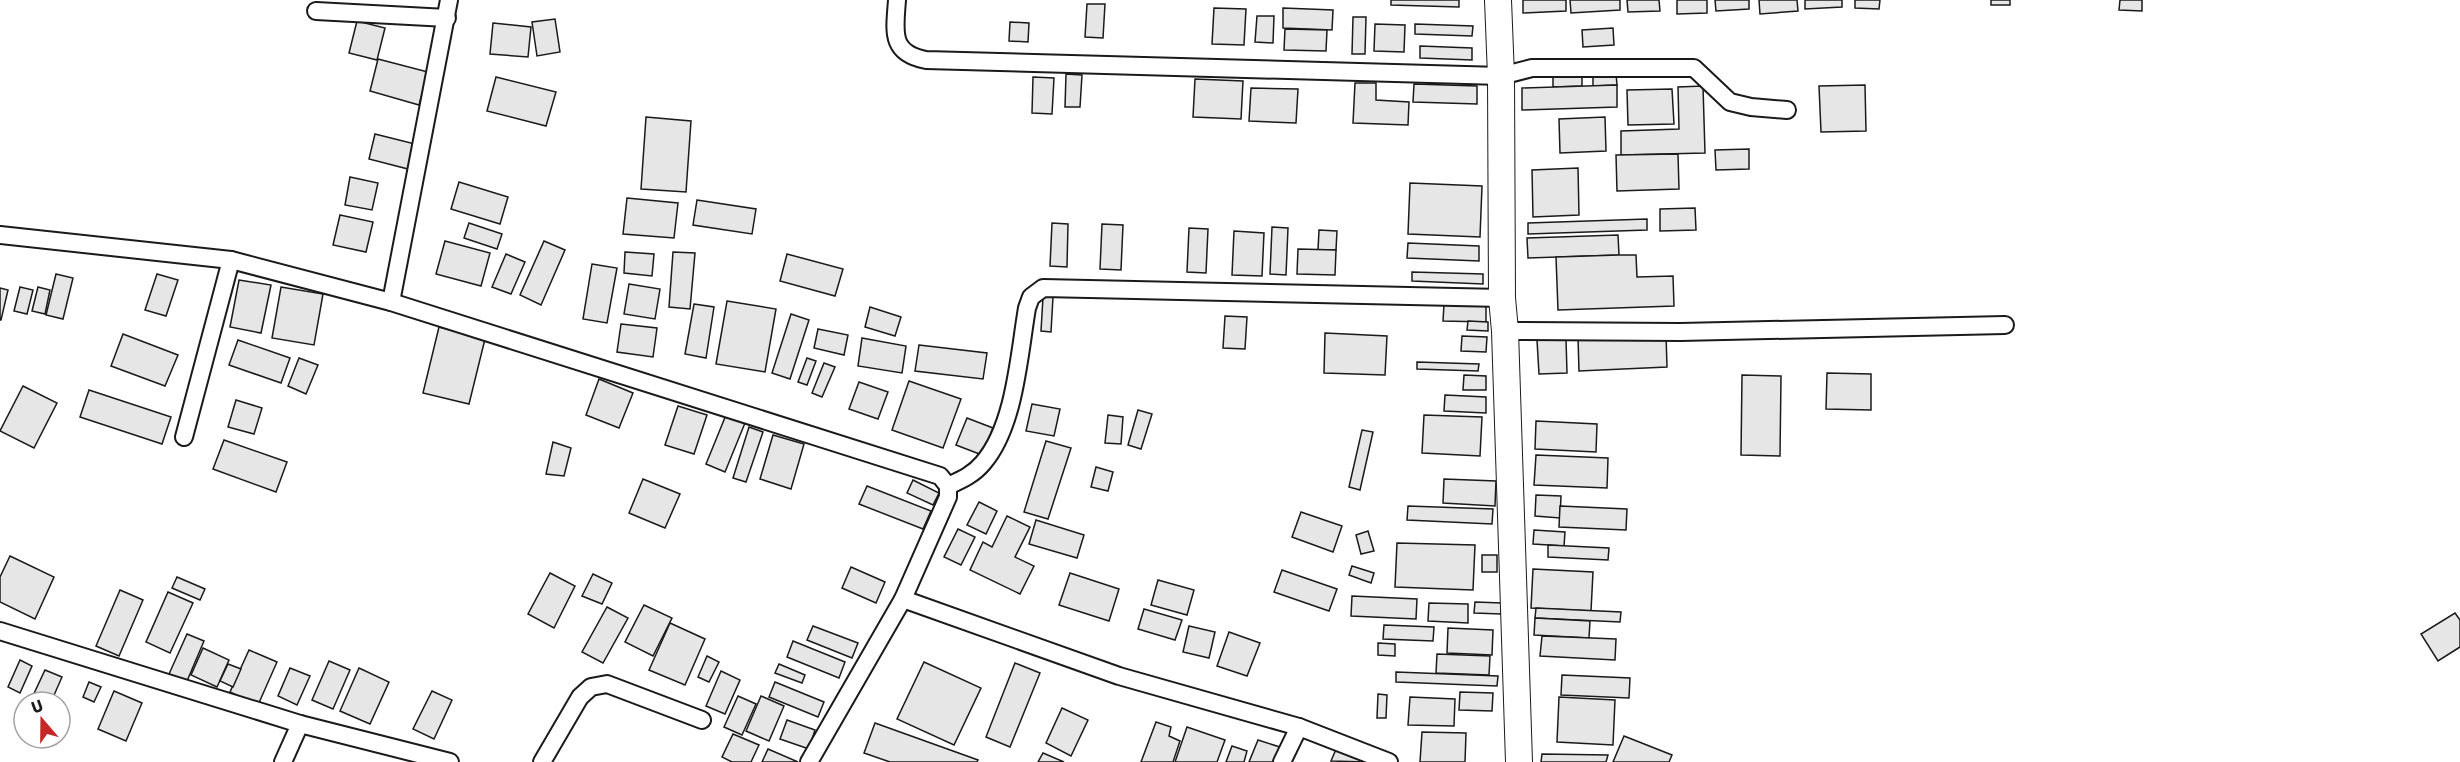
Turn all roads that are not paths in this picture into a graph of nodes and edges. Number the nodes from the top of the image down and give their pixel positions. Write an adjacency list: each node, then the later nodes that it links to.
1 (449, 0): 5 (street)
2 (897, 0): 6 (street)
3 (1498, 0): 6 (main road)
4 (316, 11): 5 (street)
5 (447, 18): 11 (street)
6 (1501, 76): 7 (street); 10 (main road)
7 (1787, 110)
8 (0, 235): 9 (street)
9 (231, 260): 11 (street); 14 (street)
10 (1502, 298): 13 (main road); 15 (street)
11 (391, 302): 15 (street)
12 (2005, 325): 13 (street)
13 (1505, 331): 27 (main road)
14 (184, 437)
15 (948, 486): 16 (street)
16 (903, 599): 20 (street); 24 (street)
17 (0, 631): 19 (street)
18 (702, 720): 23 (street)
19 (300, 724): 21 (street); 22 (street)
20 (1299, 727): 25 (street); 26 (street)
21 (283, 762)
22 (450, 762)
23 (542, 762)
24 (809, 762)
25 (1282, 762)
26 (1389, 762)
27 (1519, 762)

